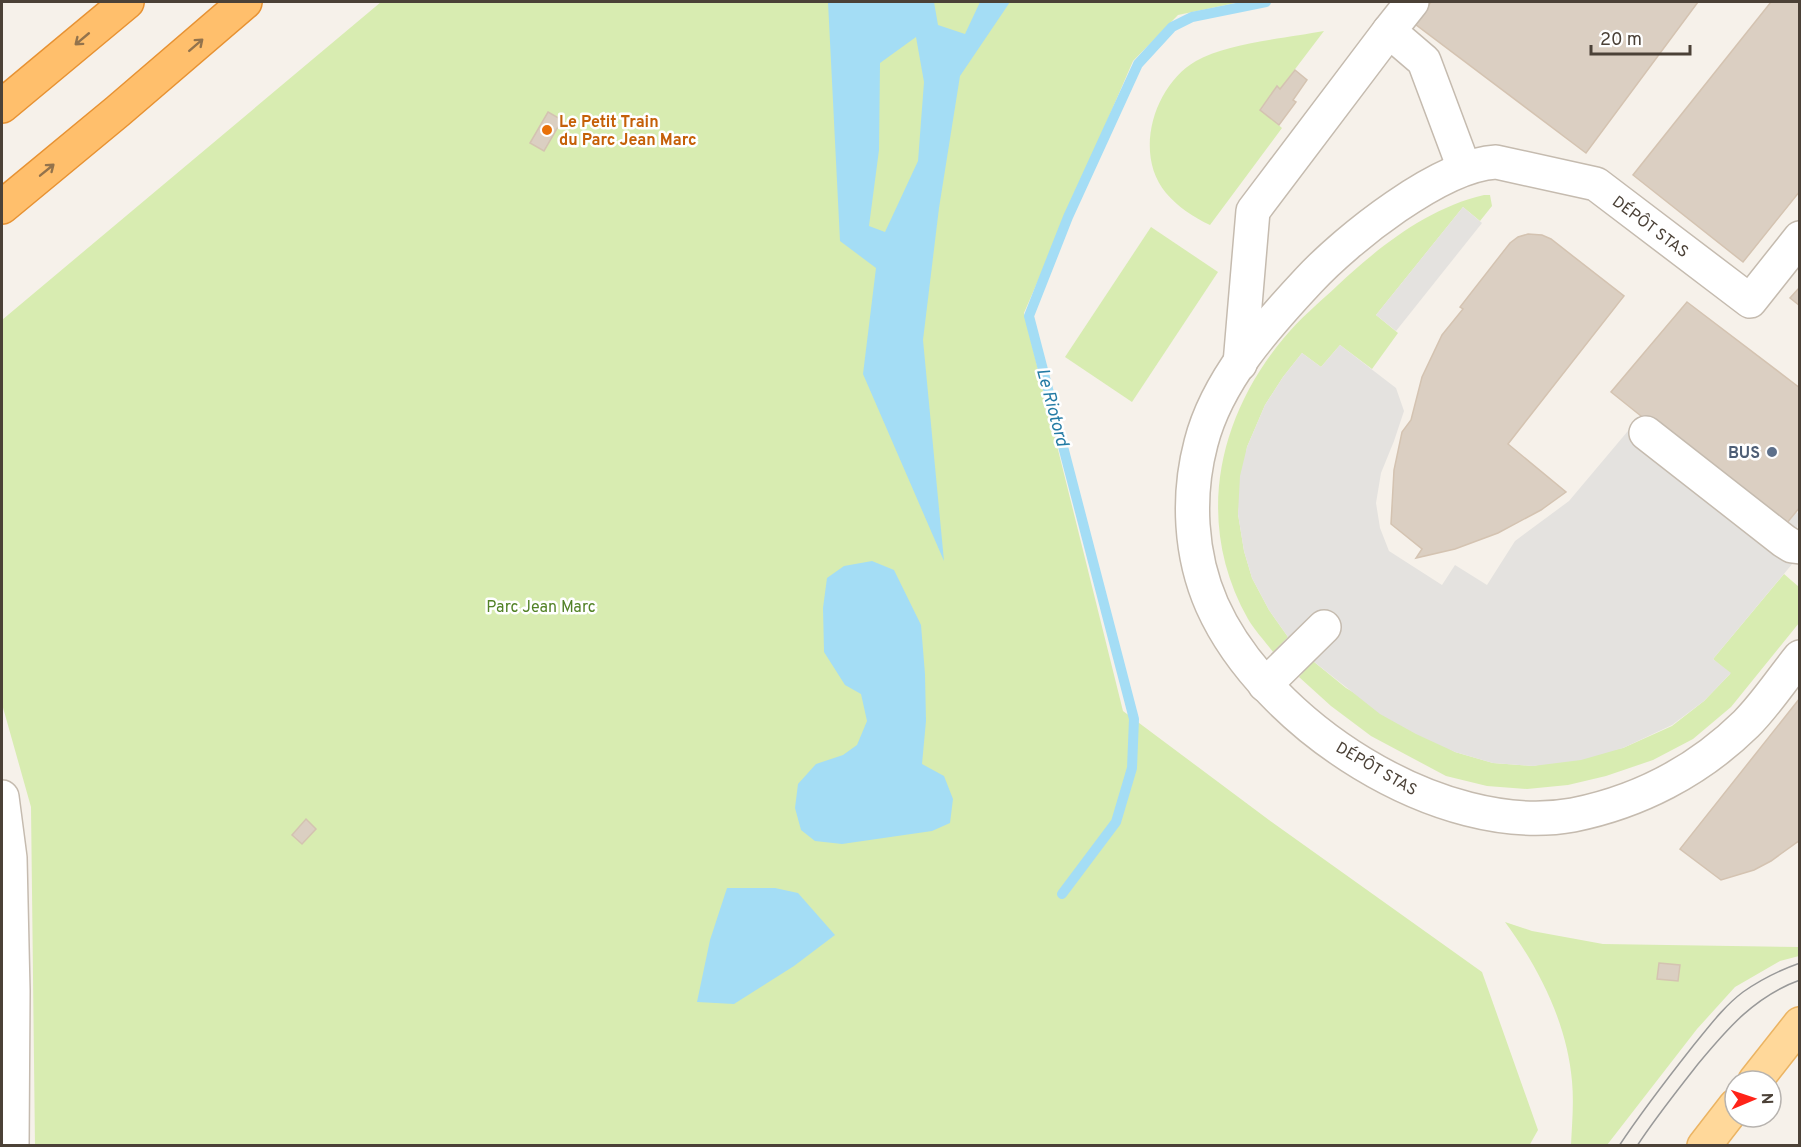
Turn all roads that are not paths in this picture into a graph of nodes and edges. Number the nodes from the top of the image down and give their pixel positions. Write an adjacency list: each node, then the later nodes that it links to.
1 (127, 2): 5 (highway, one-way to 5)
2 (246, 2): 7 (highway, one-way to 2)
3 (1412, 2): 4 (street, DÉPÔT STAS)
4 (1389, 31): 6 (street); 9 (street, DÉPÔT STAS)
5 (2, 106)
6 (1464, 168): 8 (street, DÉPÔT STAS); 9 (street, DÉPÔT STAS)
7 (2, 207)
8 (1800, 238)
9 (1240, 364): 14 (street, DÉPÔT STAS)
10 (1646, 433): 11 (street)
11 (1800, 547)
12 (1324, 627): 14 (street)
13 (1800, 657): 14 (street, DÉPÔT STAS)
14 (1265, 686)
15 (2, 797): 16 (street)
16 (6, 906): 20 (street)
17 (1795, 1038): 18 (main road)
18 (1766, 1069)
19 (1723, 1121): 21 (main road)
20 (12, 1146)
21 (1704, 1146)

